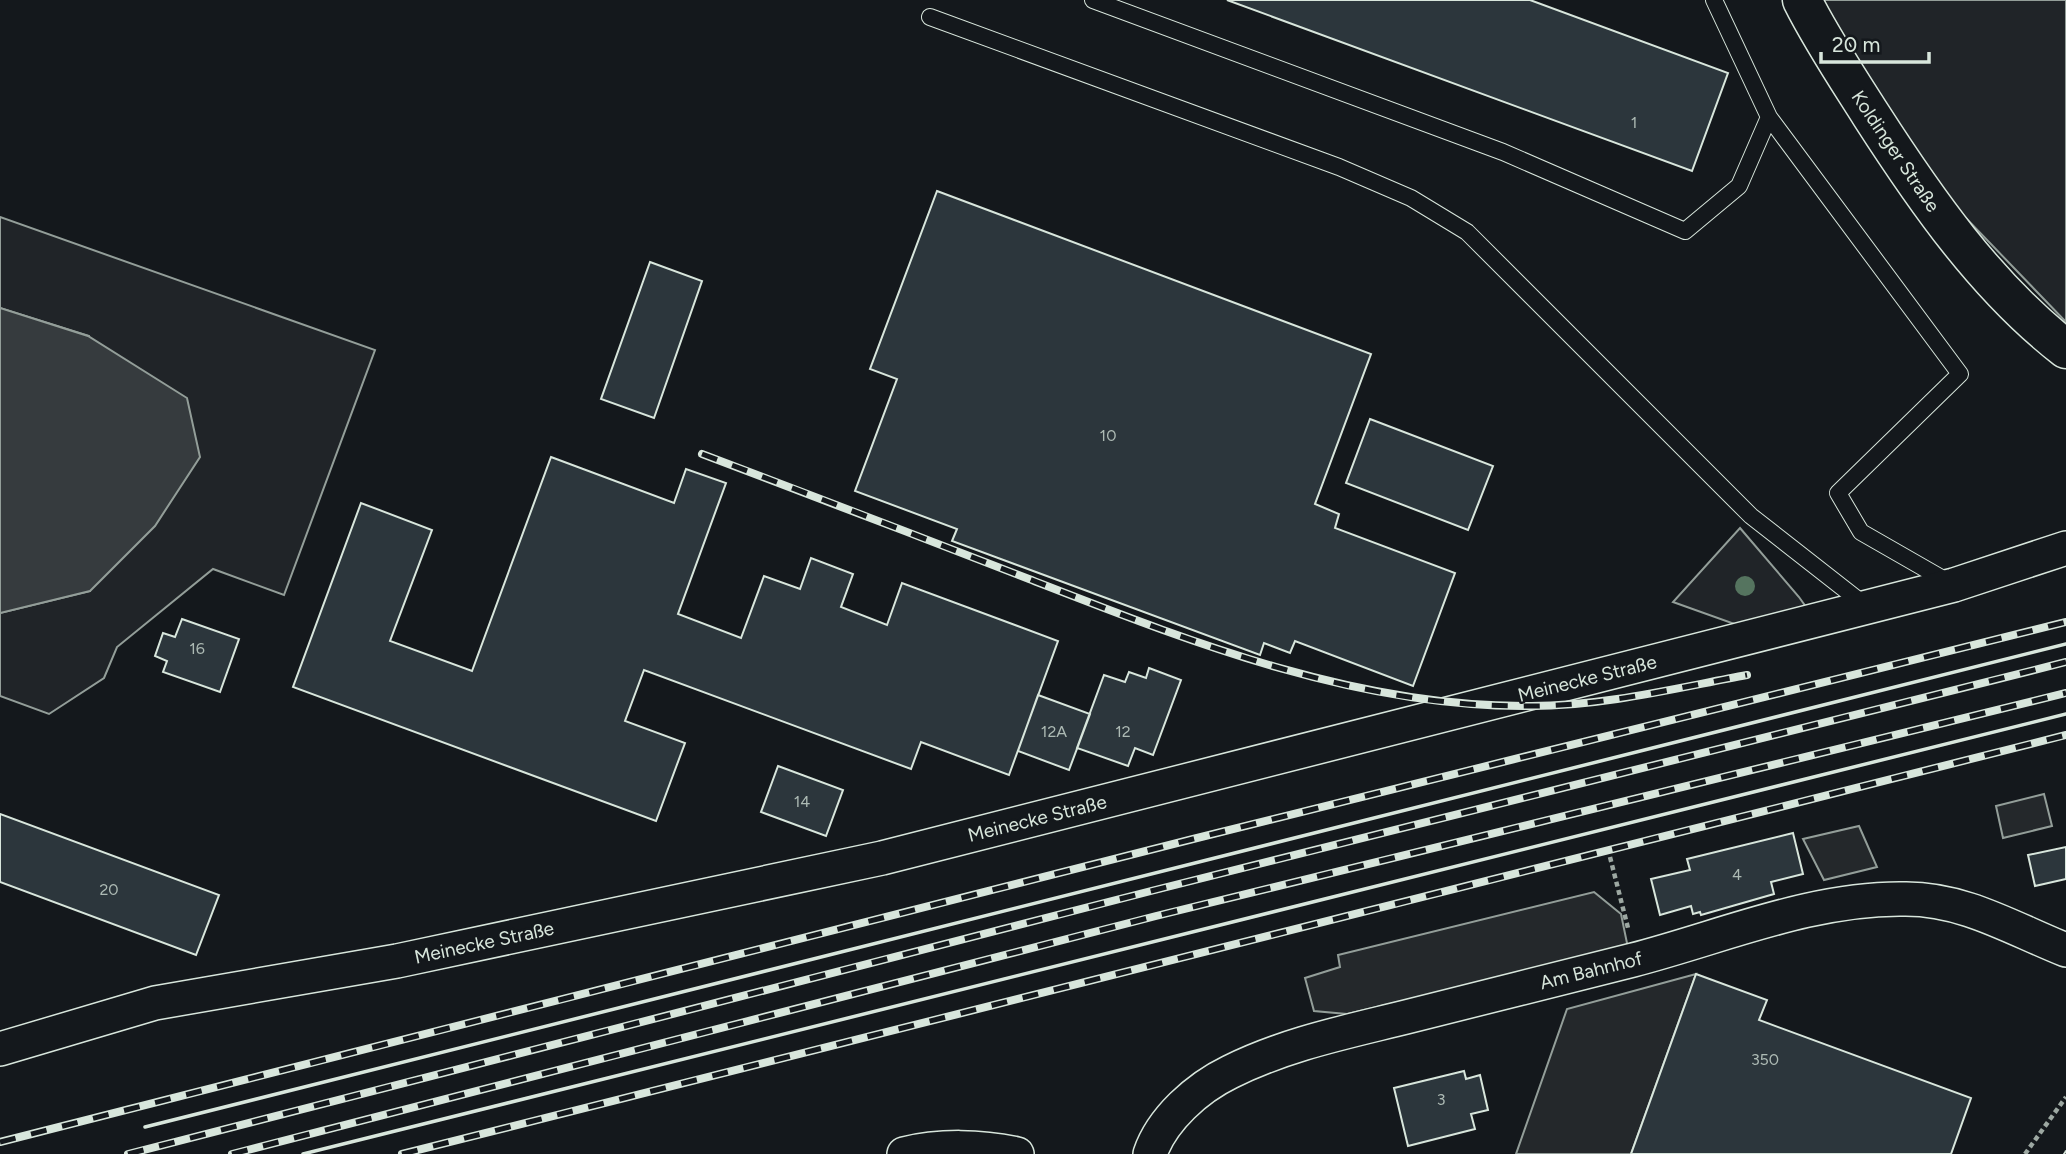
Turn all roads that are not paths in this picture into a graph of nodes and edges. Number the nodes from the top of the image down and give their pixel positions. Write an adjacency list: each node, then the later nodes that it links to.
1 (1093, 0): 5 (lane)
2 (1714, 0): 5 (lane)
3 (1802, 0): 6 (street, Koldinger Straße)
4 (930, 17): 9 (lane)
5 (1769, 117): 8 (lane)
6 (2066, 349)
7 (2066, 548): 8 (street, Meinecke Straße)
8 (1954, 585): 9 (street, Meinecke Straße)
9 (1868, 607): 11 (street, Meinecke Straße)
10 (2066, 950): 14 (street, Am Bahnhof)
11 (0, 1049)
12 (904, 1154): 13 (street)
13 (1017, 1154)
14 (1150, 1154)

